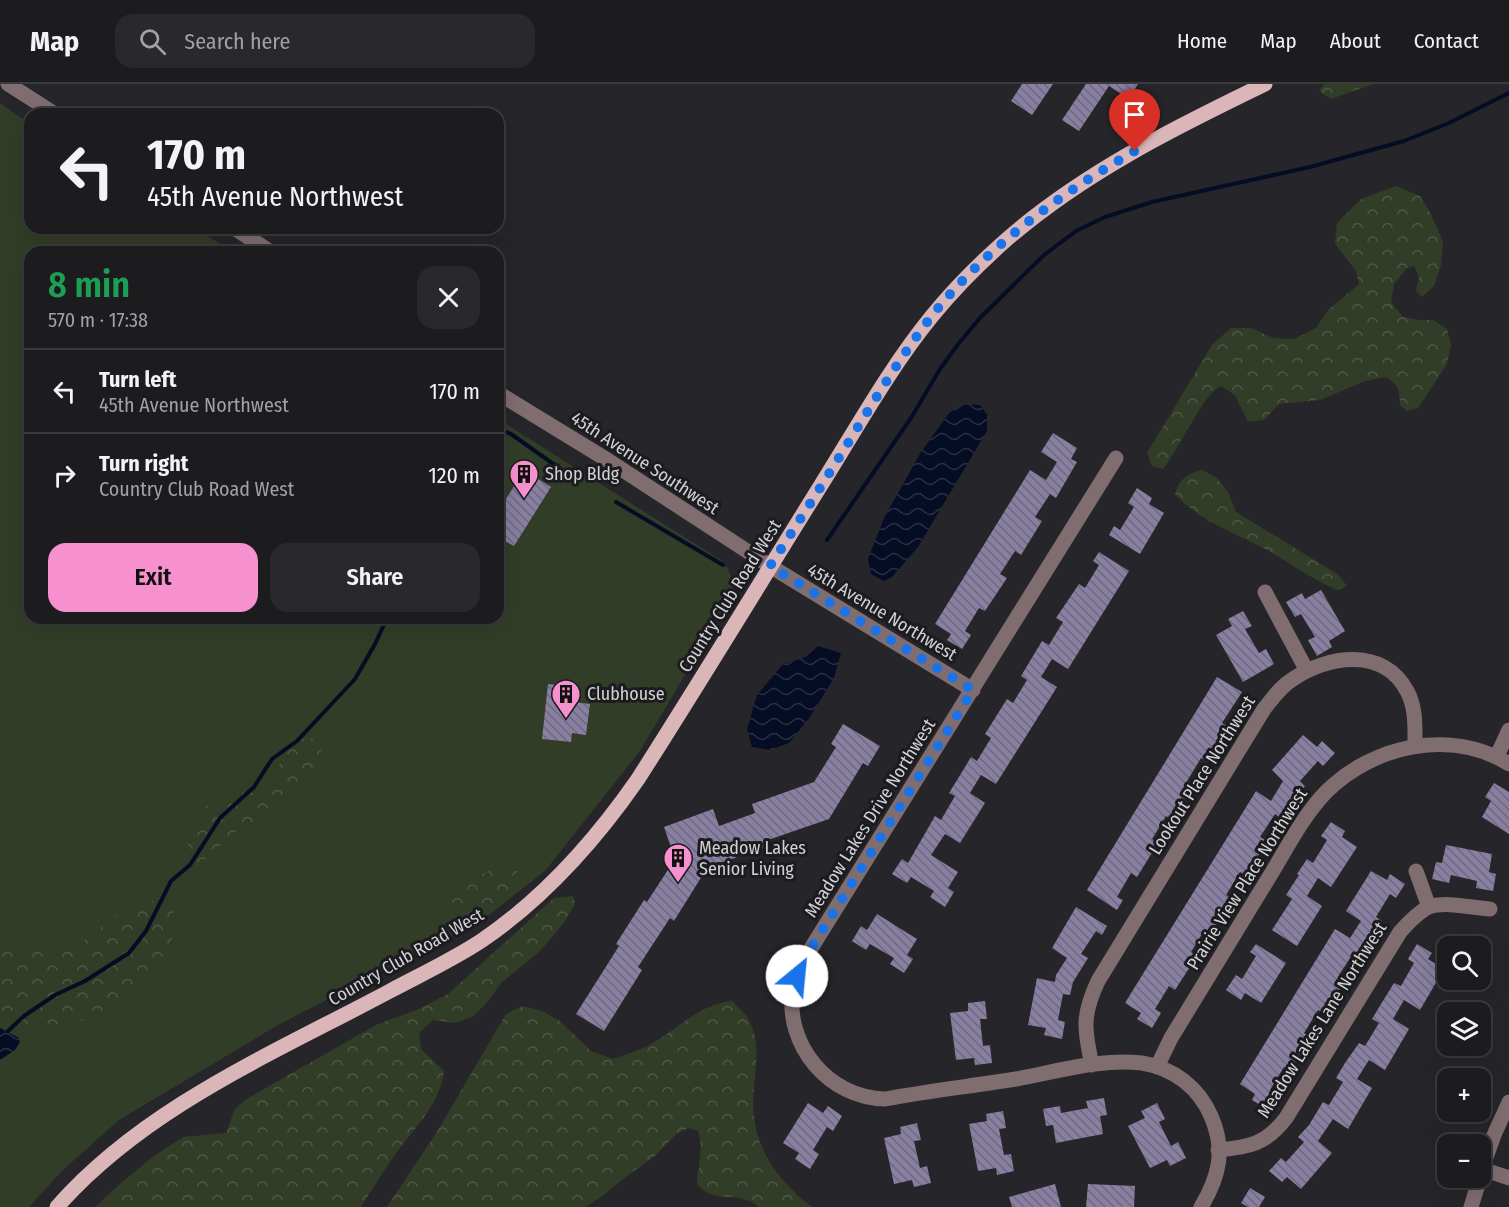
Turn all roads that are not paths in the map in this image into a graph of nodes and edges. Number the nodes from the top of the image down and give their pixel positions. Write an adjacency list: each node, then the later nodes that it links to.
1 (8, 84): 3 (street)
2 (1265, 84): 8 (main road, Country Club Road West)
3 (45, 108)
4 (243, 234): 5 (street)
5 (262, 246)
6 (504, 397): 8 (street, 45th Avenue Southwest)
7 (1116, 458): 11 (street, Meadow Lakes Drive Northwest)
8 (770, 566): 11 (street, 45th Avenue Northwest); 26 (main road, Country Club Road West)
9 (1265, 592): 10 (street)
10 (1307, 671): 13 (street, Lookout Place Northwest); 18 (street, Lookout Place Northwest)
11 (973, 690): 18 (street, Meadow Lakes Drive Northwest)
12 (1509, 730): 14 (street)
13 (1415, 745): 14 (street, Prairie View Place Northwest); 19 (street, Prairie View Place Northwest)
14 (1503, 760)
15 (1416, 871): 16 (street)
16 (1429, 907): 17 (street); 22 (street, Meadow Lakes Lane Northwest)
17 (1490, 909)
18 (1092, 1065): 19 (street, Meadow Lakes Drive Northwest)
19 (1157, 1067): 22 (street, Meadow Lakes Drive Northwest)
20 (1509, 1102): 21 (street)
21 (1491, 1148)
22 (1218, 1149): 27 (street, Meadow Lakes Drive Northwest)
23 (1491, 1175): 24 (street)
24 (1509, 1178)
25 (1477, 1188): 28 (street)
26 (57, 1207)
27 (1201, 1207)
28 (1471, 1207)

